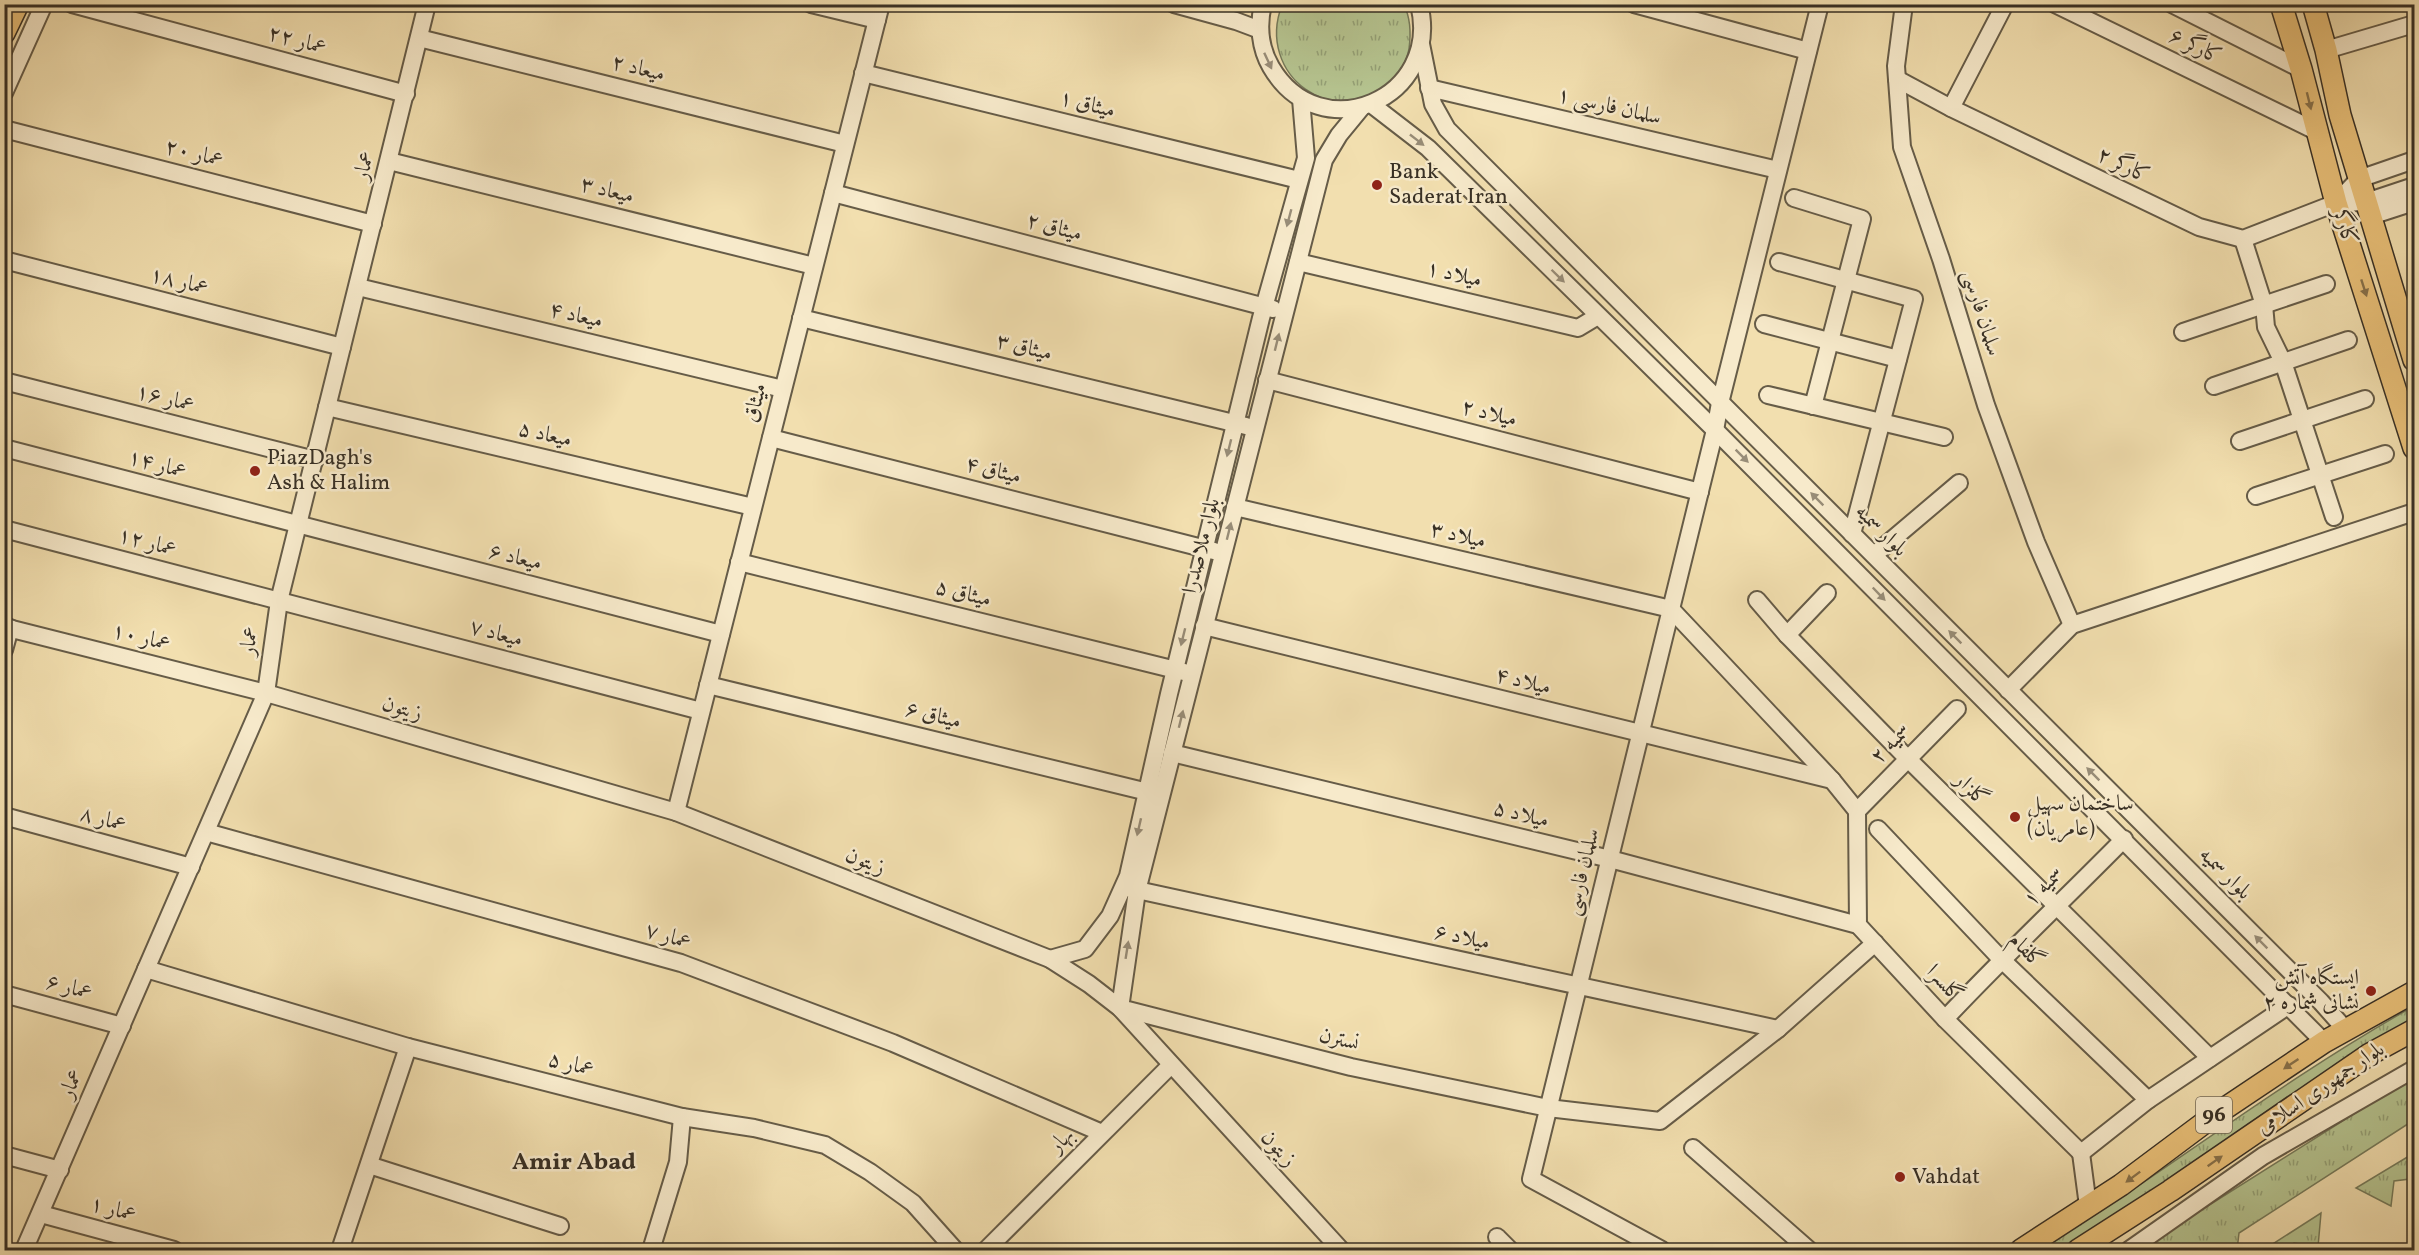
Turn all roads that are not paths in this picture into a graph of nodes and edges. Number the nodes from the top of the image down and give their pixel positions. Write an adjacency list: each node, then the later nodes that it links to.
1 (18, 4): 20 (main road)
2 (44, 4): 29 (street)
3 (72, 4): 30 (street, عمار ۲۲)
4 (427, 4): 21 (street, عمار)
5 (811, 4): 17 (street)
6 (1174, 4): 19 (street)
7 (1263, 4): 19 (street)
8 (1419, 4): 22 (street)
9 (1634, 4): 24 (street)
10 (1820, 4): 24 (street)
11 (1904, 4): 27 (street, سلمان فارسی)
12 (2005, 4): 33 (street)
13 (2055, 4): 35 (street, کارگر ۶)
14 (2281, 4): 25 (main road, کارگر)
15 (2313, 4): 23 (main road, کارگر)
16 (2180, 6): 25 (street)
17 (879, 12): 26 (street, میثاق)
18 (2415, 24): 23 (street)
19 (1260, 30): 31 (street, one-way to 31)
20 (4, 33)
21 (419, 38): 30 (street, عمار); 36 (street, میعاد ۲)
22 (1421, 44): 28 (street, بلوار سمیه); 32 (street)
23 (2326, 50): 42 (main road, کارگر)
24 (1808, 51): 41 (street)
25 (2301, 69): 35 (main road, کارگر, one-way to 35)
26 (863, 73): 36 (street, میثاق); 43 (street, میثاق ۱)
27 (1897, 79): 33 (street, کارگر ۲); 114 (street, سلمان فارسی)
28 (1429, 88): 41 (street, سلمان فارسی ۱); 79 (street, بلوار سمیه)
29 (4, 93)
30 (406, 94): 39 (street, عمار)
31 (1301, 99): 32 (street); 37 (street, بلوار ملاصدرا)
32 (1367, 106): 40 (street, بلوار ملاصدرا); 62 (street, بلوار سمیه, one-way to 62)
33 (1951, 108): 51 (street, کارگر ۲)
34 (4, 129): 50 (street, عمار ۲۰)
35 (2316, 130): 48 (main road, کارگر)
36 (845, 144): 45 (street, میثاق)
37 (1306, 158): 40 (street); 43 (street, بلوار ملاصدرا)
38 (2415, 160): 42 (street)
39 (389, 161): 50 (street, عمار); 55 (street, میعاد ۳)
40 (1323, 162): 53 (street, بلوار ملاصدرا)
41 (1778, 170): 79 (street)
42 (2359, 179): 48 (street); 49 (main road, کارگر)
43 (1299, 180): 60 (street, بلوار ملاصدرا, one-way to 60)
44 (2415, 186): 49 (street)
45 (833, 193): 55 (street, میثاق); 60 (street, میثاق ۲)
46 (1794, 198): 56 (street)
47 (2415, 202): 49 (street)
48 (2336, 203): 49 (street); 51 (street); 91 (main road, کارگر, one-way to 91)
49 (2369, 209): 64 (main road, کارگر)
50 (373, 224): 58 (street, عمار)
51 (2243, 239): 59 (street)
52 (4, 260): 69 (street, عمار ۱۸)
53 (1298, 262): 61 (street, بلوار ملاصدرا); 62 (street, میلاد ۱)
54 (1779, 262): 56 (street)
55 (814, 266): 63 (street, میثاق)
56 (1845, 280): 68 (street); 70 (street)
57 (2326, 284): 59 (street)
58 (358, 287): 69 (street, عمار); 76 (street, میعاد ۴)
59 (2264, 305): 66 (street); 72 (street)
60 (1264, 306): 61 (street, میثاق ۲); 84 (street, بلوار ملاصدرا)
61 (1285, 312): 73 (street, بلوار ملاصدرا, one-way to 61)
62 (1598, 316): 86 (street, بلوار سمیه)
63 (801, 318): 76 (street, میثاق); 84 (street, میثاق ۳)
64 (2409, 318): 71 (main road, کارگر)
65 (1764, 324): 68 (street)
66 (2183, 332)
67 (2348, 340): 72 (street)
68 (1830, 341): 70 (street); 80 (street)
69 (342, 347): 81 (street, عمار)
70 (1898, 359): 83 (street)
71 (2415, 360)
72 (2283, 362): 75 (street); 82 (street)
73 (1268, 380): 85 (street, بلوار ملاصدرا); 96 (street, میلاد ۲)
74 (4, 381): 93 (street, عمار ۱۶)
75 (2214, 386)
76 (783, 388): 88 (street, میثاق)
77 (1768, 395): 80 (street)
78 (2365, 399): 82 (street)
79 (1720, 402): 86 (street, سلمان فارسی); 104 (street, بلوار سمیه, one-way to 79)
80 (1813, 406): 83 (street)
81 (327, 407): 93 (street, عمار); 98 (street, میعاد ۵)
82 (2302, 420): 89 (street); 94 (street)
83 (1882, 422): 87 (street); 104 (street)
84 (1235, 423): 85 (street, میثاق ۳); 105 (street, بلوار ملاصدرا, one-way to 105)
85 (1255, 428): 99 (street, بلوار ملاصدرا)
86 (1715, 430): 96 (street, سلمان فارسی); 136 (street, بلوار سمیه, one-way to 136)
87 (1944, 437)
88 (771, 438): 98 (street, میثاق); 105 (street, میثاق ۴)
89 (2240, 441)
90 (4, 448): 102 (street, عمار ۱۴)
91 (2415, 448)
92 (2385, 454): 94 (street)
93 (315, 460): 102 (street, عمار)
94 (2320, 475): 97 (street); 101 (street)
95 (1959, 483): 107 (street)
96 (1700, 492): 112 (street, سلمان فارسی)
97 (2256, 496)
98 (753, 507): 108 (street, میثاق)
99 (1235, 507): 106 (street, بلوار ملاصدرا, one-way to 99); 112 (street, میلاد ۳)
100 (2415, 512): 114 (street)
101 (2334, 517)
102 (299, 525): 111 (street, عمار); 116 (street, میعاد ۶)
103 (4, 529): 111 (street, عمار ۱۲)
104 (1852, 534): 107 (street, بلوار سمیه)
105 (1205, 549): 106 (street, میثاق ۴); 119 (street, بلوار ملاصدرا, one-way to 119)
106 (1223, 553): 113 (street, بلوار ملاصدرا)
107 (1874, 555): 122 (street, بلوار سمیه, one-way to 107)
108 (739, 562): 116 (street, میثاق); 119 (street, میثاق ۵)
109 (1827, 593): 117 (street)
110 (1757, 600): 117 (street, گلزار)
111 (279, 601): 123 (street, عمار); 125 (street, میعاد ۷)
112 (1671, 609): 126 (street, سلمان فارسی); 129 (street)
113 (1204, 626): 120 (street, بلوار ملاصدرا); 126 (street, میلاد ۴)
114 (2072, 626): 122 (street)
115 (7, 628): 118 (street); 123 (street, عمار ۱۰)
116 (721, 634): 121 (street, میثاق)
117 (1787, 635): 128 (street, گلزار)
118 (4, 650)
119 (1175, 670): 120 (street, میثاق ۵); 130 (street, بلوار ملاصدرا)
120 (1192, 674): 127 (street, بلوار ملاصدرا, one-way to 120)
121 (708, 685): 125 (street, میثاق); 130 (street, میثاق ۶)
122 (2008, 690): 149 (street, بلوار سمیه, one-way to 122)
123 (266, 693): 132 (street, زیتون); 135 (street, عمار)
124 (1957, 709): 128 (street, سمیه ۲)
125 (701, 711): 132 (street, میثاق)
126 (1640, 734): 129 (street, میلاد ۴); 137 (street, سلمان فارسی)
127 (1172, 753): 130 (street, بلوار ملاصدرا); 137 (street, میلاد ۵)
128 (1908, 759): 131 (street, سمیه ۲); 140 (street, گلزار)
129 (1832, 780): 131 (street)
130 (1154, 794): 139 (street, بلوار ملاصدرا)
131 (1857, 811): 141 (street)
132 (676, 812): 143 (street, زیتون)
133 (4, 816): 138 (street, عمار ۸)
134 (1878, 830): 144 (street, گلفام)
135 (206, 832): 138 (street, عمار); 166 (street, عمار ۷)
136 (2124, 839): 140 (street, سمیه ۱); 150 (street, بلوار سمیه)
137 (1610, 859): 141 (street, میلاد ۵); 146 (street, سلمان فارسی)
138 (191, 867): 145 (street, عمار)
139 (1131, 889): 143 (street, بلوار ملاصدرا); 146 (street, میلاد ۶); 151 (street, بلوار ملاصدرا, one-way to 139)
140 (2056, 908): 144 (street, سمیه ۱); 160 (street, گلزار)
141 (1858, 925): 142 (street, گلسرا)
142 (1875, 943): 152 (street, گلسرا); 155 (street, نسترن)
143 (1050, 959): 151 (street, زیتون)
144 (2001, 959): 152 (street, سمیه ۱); 163 (street, گلفام)
145 (146, 969): 154 (street, عمار); 159 (street, عمار ۵)
146 (1578, 987): 155 (street, میلاد ۶); 164 (street, سلمان فارسی)
147 (2415, 992): 156 (main road, بلوار جمهوری اسلامی / 96)
148 (4, 994): 154 (street, عمار ۶)
149 (2322, 1002): 153 (street); 156 (street, بلوار سمیه)
150 (2289, 1005): 153 (street, بلوار سمیه); 160 (street)
151 (1120, 1008): 161 (street, زیتون); 164 (street, نسترن)
152 (1945, 1018): 168 (street, گلسرا)
153 (2304, 1020): 158 (street, بلوار سمیه)
154 (122, 1026): 171 (street, عمار)
155 (1778, 1029): 164 (street, نسترن)
156 (2345, 1029): 158 (main road, بلوار جمهوری اسلامی / 96)
157 (2415, 1030): 187 (main road, بلوار جمهوری اسلامی / 96, one-way to 157)
158 (2325, 1042): 172 (main road, بلوار جمهوری اسلامی / 96, one-way to 172)
159 (408, 1047): 165 (street, عمار ۵); 170 (street)
160 (2210, 1058): 163 (street)
161 (1171, 1065): 166 (street, بهار); 182 (street, زیتون)
162 (2415, 1069): 188 (street)
163 (2148, 1100): 168 (street)
164 (1548, 1108): 184 (street, سلمان فارسی)
165 (682, 1117): 176 (street); 180 (street, عمار ۵)
166 (1102, 1133): 181 (street, بهار)
167 (1693, 1148): 185 (street)
168 (2081, 1153): 172 (street)
169 (4, 1155): 171 (street)
170 (369, 1165): 174 (street); 179 (street)
171 (60, 1170): 173 (street, عمار)
172 (2088, 1206): 186 (main road, بلوار جمهوری اسلامی / 96)
173 (41, 1214): 177 (street, عمار); 178 (street, عمار ۱)
174 (560, 1226)
175 (1497, 1237): 183 (street)
176 (653, 1250)
177 (24, 1251)
178 (174, 1251)
179 (340, 1251)
180 (955, 1251)
181 (987, 1251)
182 (1341, 1251)
183 (1510, 1251)
184 (1662, 1251)
185 (1809, 1251)
186 (2021, 1251)
187 (2078, 1251)
188 (2129, 1251)

